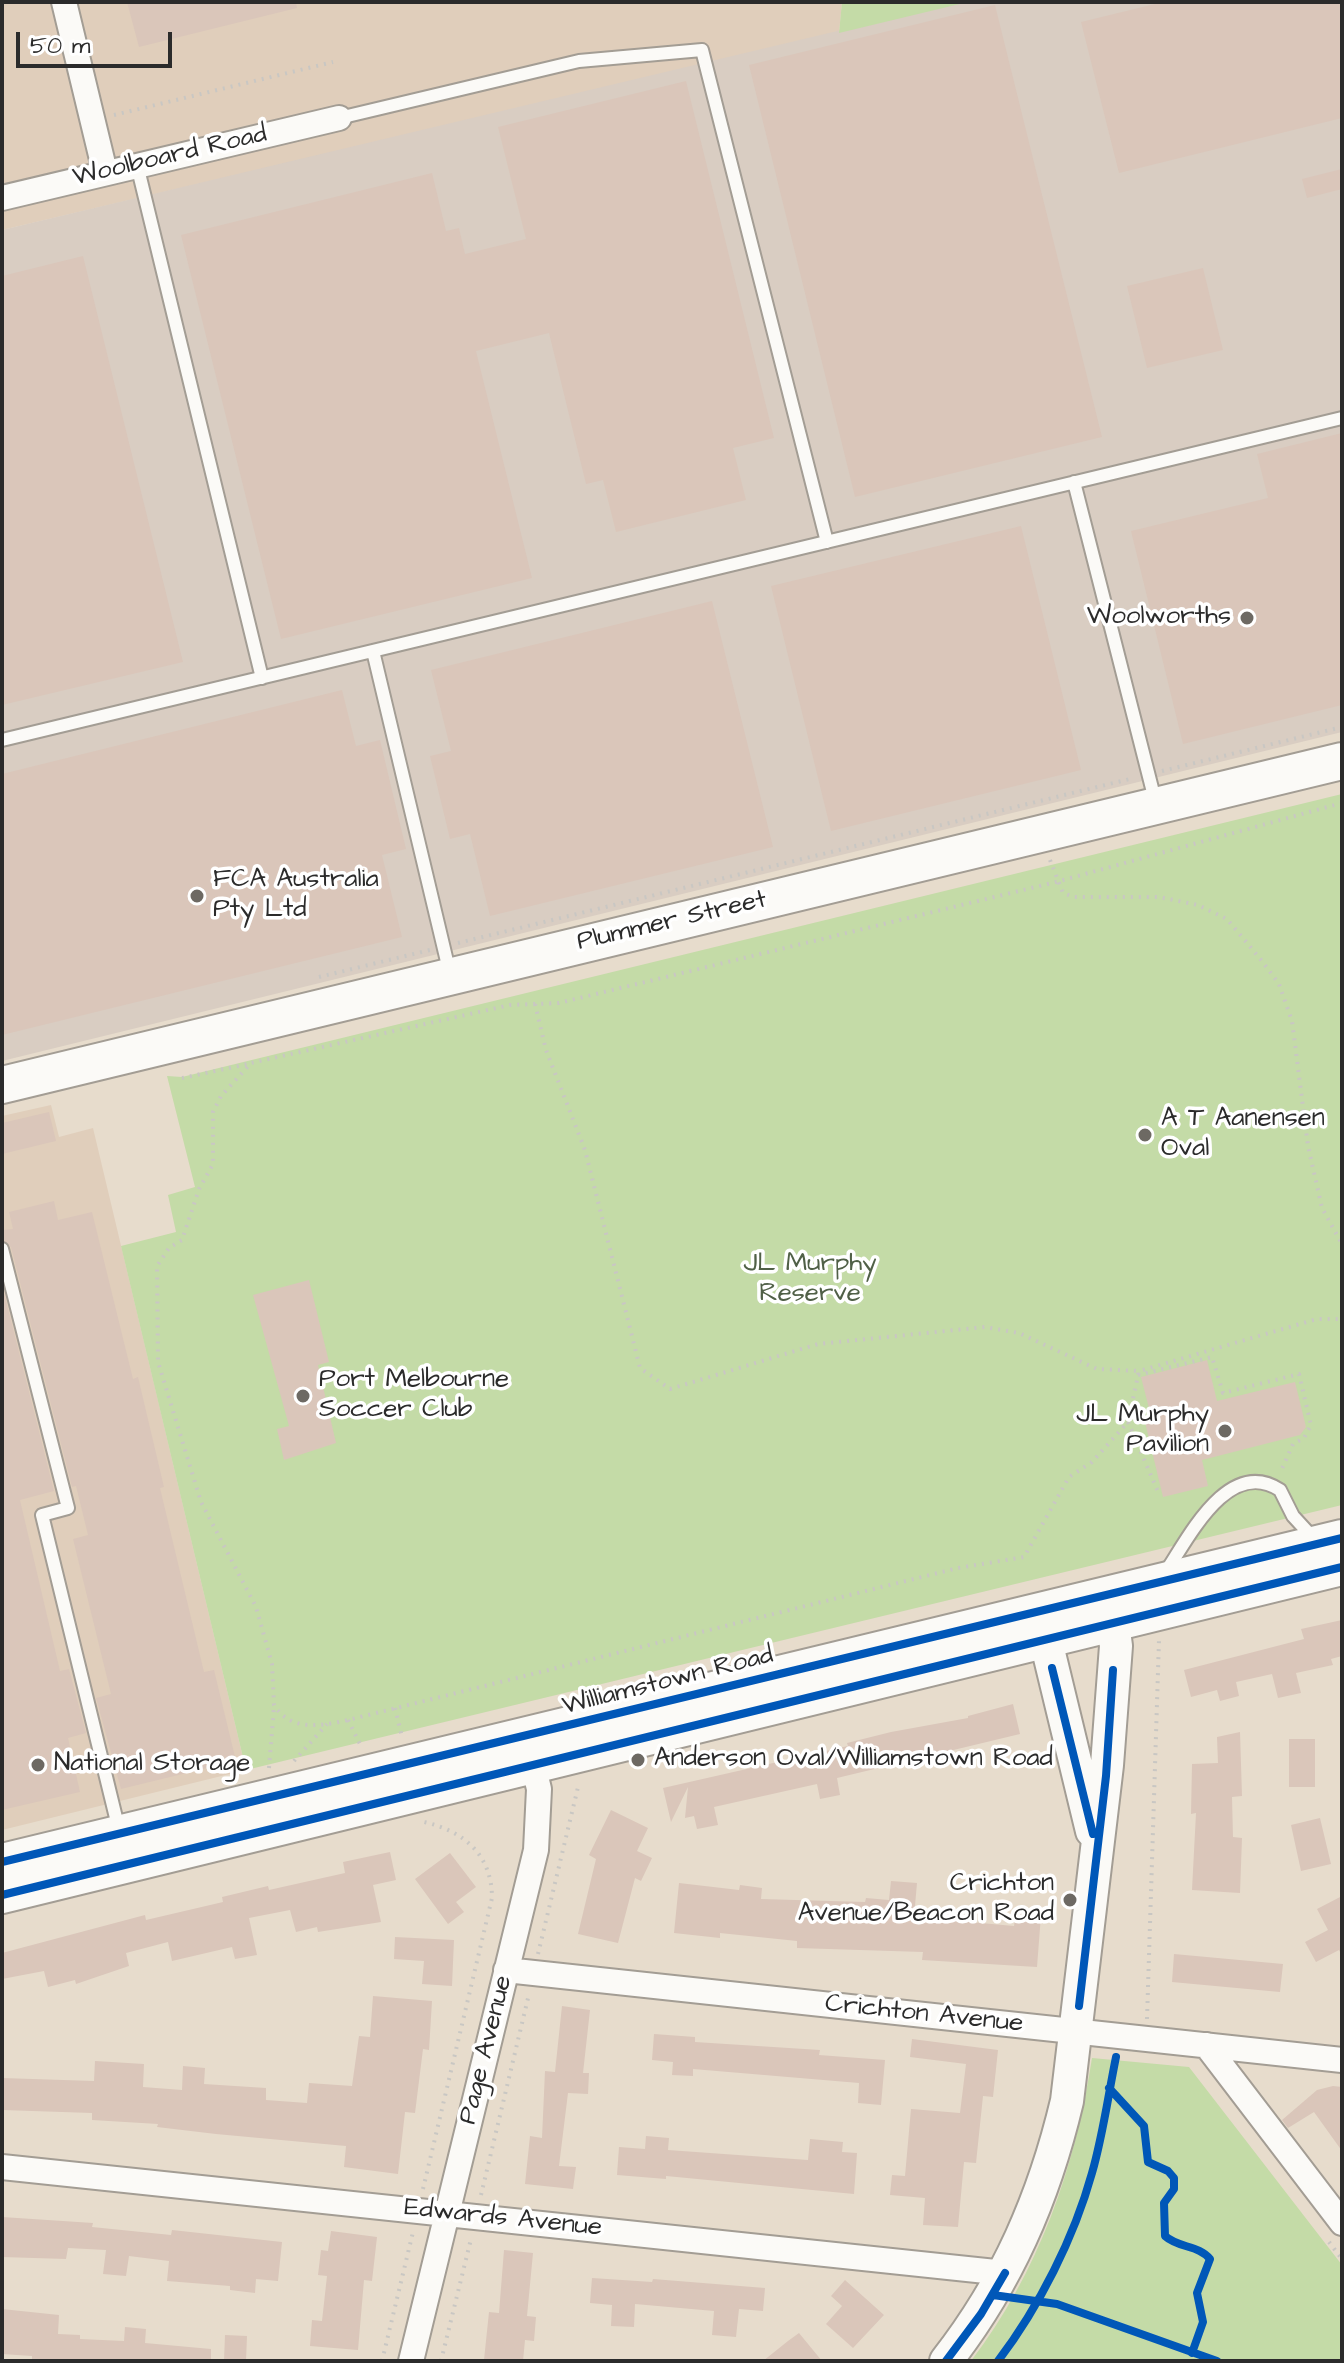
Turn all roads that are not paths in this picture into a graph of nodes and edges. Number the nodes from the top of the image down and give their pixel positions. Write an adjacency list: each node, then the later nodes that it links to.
1 (64, 2): 4 (street)
2 (339, 118): 3 (street, Woolboard Road); 8 (lane)
3 (137, 165): 4 (street, Woolboard Road); 10 (lane)
4 (105, 172): 5 (street, Woolboard Road)
5 (2, 198)
6 (1342, 418): 7 (lane)
7 (1074, 482): 8 (lane); 13 (lane)
8 (827, 542): 9 (lane)
9 (373, 651): 10 (lane); 14 (lane)
10 (262, 678): 11 (lane)
11 (2, 740)
12 (1342, 761): 13 (main road, Plummer Street)
13 (1153, 791): 14 (main road, Plummer Street)
14 (446, 961): 15 (main road, Plummer Street)
15 (2, 1085)
16 (2, 1249): 22 (lane)
17 (1334, 1549): 18 (main road, Williamstown Road); 18 (lane)
18 (1156, 1598): 19 (main road, Williamstown Road); 20 (main road, Williamstown Road)
19 (1055, 1619): 20 (main road, Williamstown Road); 21 (main road, Williamstown Road); 23 (street)
20 (1113, 1624): 23 (street)
21 (530, 1751): 22 (main road, Williamstown Road); 26 (street, Page Avenue)
22 (124, 1849): 24 (main road, Williamstown Road); 25 (main road, Williamstown Road)
23 (1095, 1850): 27 (street)
24 (2, 1862)
25 (2, 1895)
26 (506, 1970): 27 (street, Crichton Avenue); 31 (street, Page Avenue)
27 (1076, 2032): 28 (street, Crichton Avenue); 33 (street)
28 (1206, 2045): 29 (street, Crichton Avenue); 32 (street)
29 (1342, 2060)
30 (2, 2167): 31 (street, Edwards Avenue)
31 (446, 2213): 33 (street, Edwards Avenue); 34 (street, Page Avenue)
32 (1342, 2223)
33 (1005, 2273): 35 (street)
34 (411, 2361)
35 (946, 2361)

